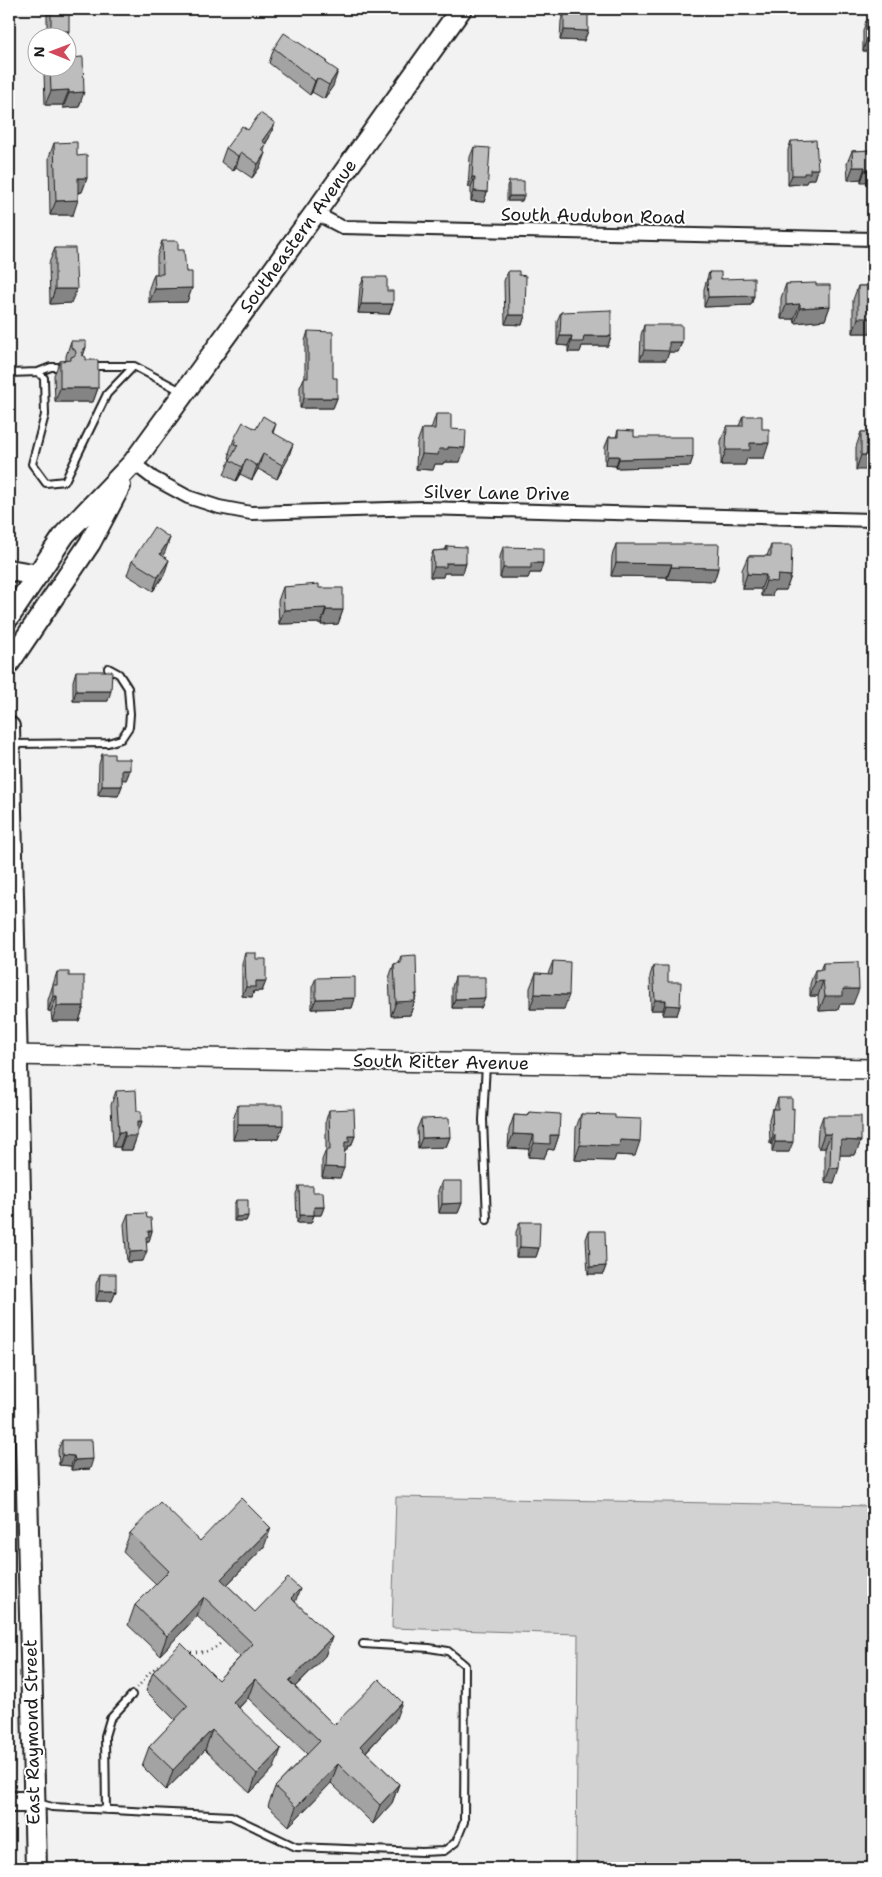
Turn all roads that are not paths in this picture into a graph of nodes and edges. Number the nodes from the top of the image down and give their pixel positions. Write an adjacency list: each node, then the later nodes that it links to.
1 (461, 9): 2 (main road, Southeastern Avenue)
2 (315, 213): 3 (street, South Audubon Road); 9 (main road, Southeastern Avenue)
3 (873, 239)
4 (134, 366): 6 (lane); 7 (lane); 9 (lane)
5 (66, 367): 7 (lane)
6 (80, 367)
7 (38, 372): 8 (lane)
8 (9, 373)
9 (184, 393): 10 (main road, Southeastern Avenue)
10 (133, 463): 11 (street, Silver Lane Drive); 13 (main road, Southeastern Avenue); 15 (main road, Southeastern Avenue)
11 (873, 520)
12 (9, 570): 13 (main road)
13 (38, 575): 14 (main road, Southeastern Avenue)
14 (9, 617)
15 (9, 663)
16 (108, 668): 18 (lane)
17 (9, 727): 18 (main road, East Raymond Street)
18 (9, 744): 19 (main road, East Raymond Street)
19 (13, 1055): 20 (street, South Ritter Avenue); 26 (main road, East Raymond Street)
20 (486, 1063): 21 (street, South Ritter Avenue); 22 (lane)
21 (873, 1069)
22 (487, 1220)
23 (362, 1644): 27 (lane)
24 (132, 1695): 27 (lane)
25 (9, 1802): 26 (main road)
26 (34, 1802): 27 (lane); 28 (main road, East Raymond Street)
27 (106, 1810)
28 (36, 1868)

